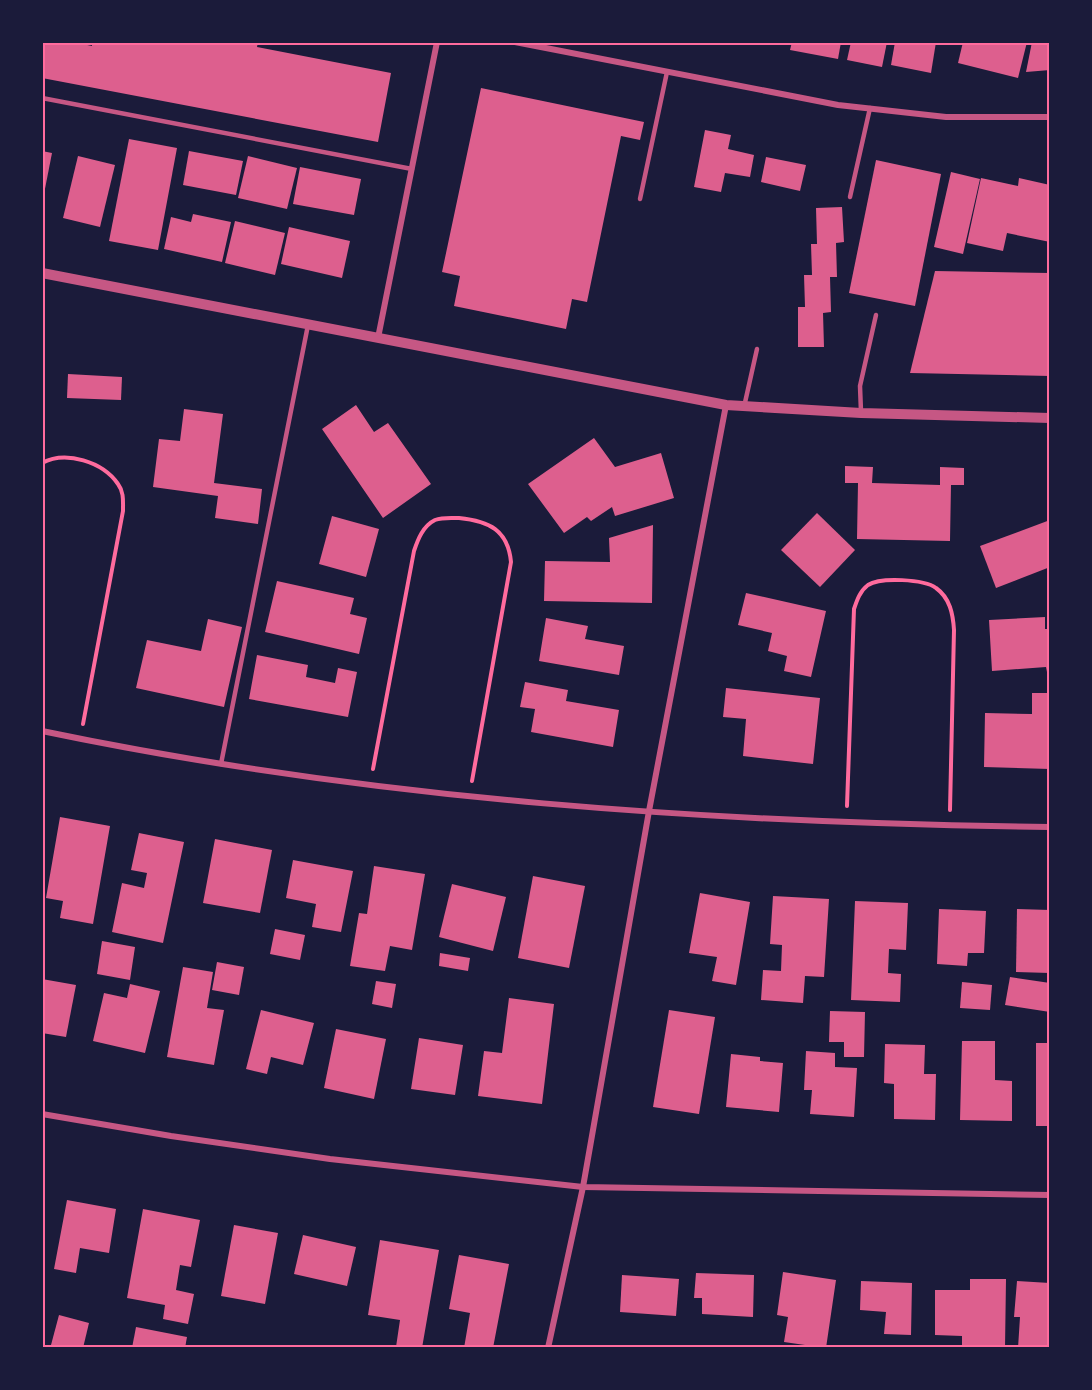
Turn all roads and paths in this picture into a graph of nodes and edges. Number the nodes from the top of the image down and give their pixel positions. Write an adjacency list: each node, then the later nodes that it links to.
1 (437, 42): 7 (street)
2 (515, 42): 3 (street)
3 (667, 72): 5 (street); 9 (lane)
4 (42, 98): 7 (lane)
5 (870, 108): 6 (street); 8 (lane)
6 (1050, 117)
7 (412, 169): 13 (street)
8 (850, 197)
9 (640, 199)
10 (42, 273): 12 (street)
11 (876, 315): 17 (lane)
12 (308, 324): 13 (street); 22 (lane)
13 (378, 338): 15 (street)
14 (757, 349): 16 (lane)
15 (726, 405): 16 (street); 25 (street)
16 (744, 406): 17 (street)
17 (861, 414): 18 (street)
18 (1050, 418)
19 (42, 463): 21 (path)
20 (42, 731): 21 (street)
21 (80, 739): 22 (street)
22 (221, 764): 23 (street)
23 (370, 785): 24 (street); 24 (path)
24 (470, 796): 25 (street)
25 (649, 811): 26 (street); 30 (street)
26 (846, 822): 27 (street); 27 (path)
27 (949, 826): 28 (street)
28 (1050, 827)
29 (42, 1114): 30 (street)
30 (583, 1187): 31 (street); 32 (street)
31 (1050, 1195)
32 (548, 1348)

